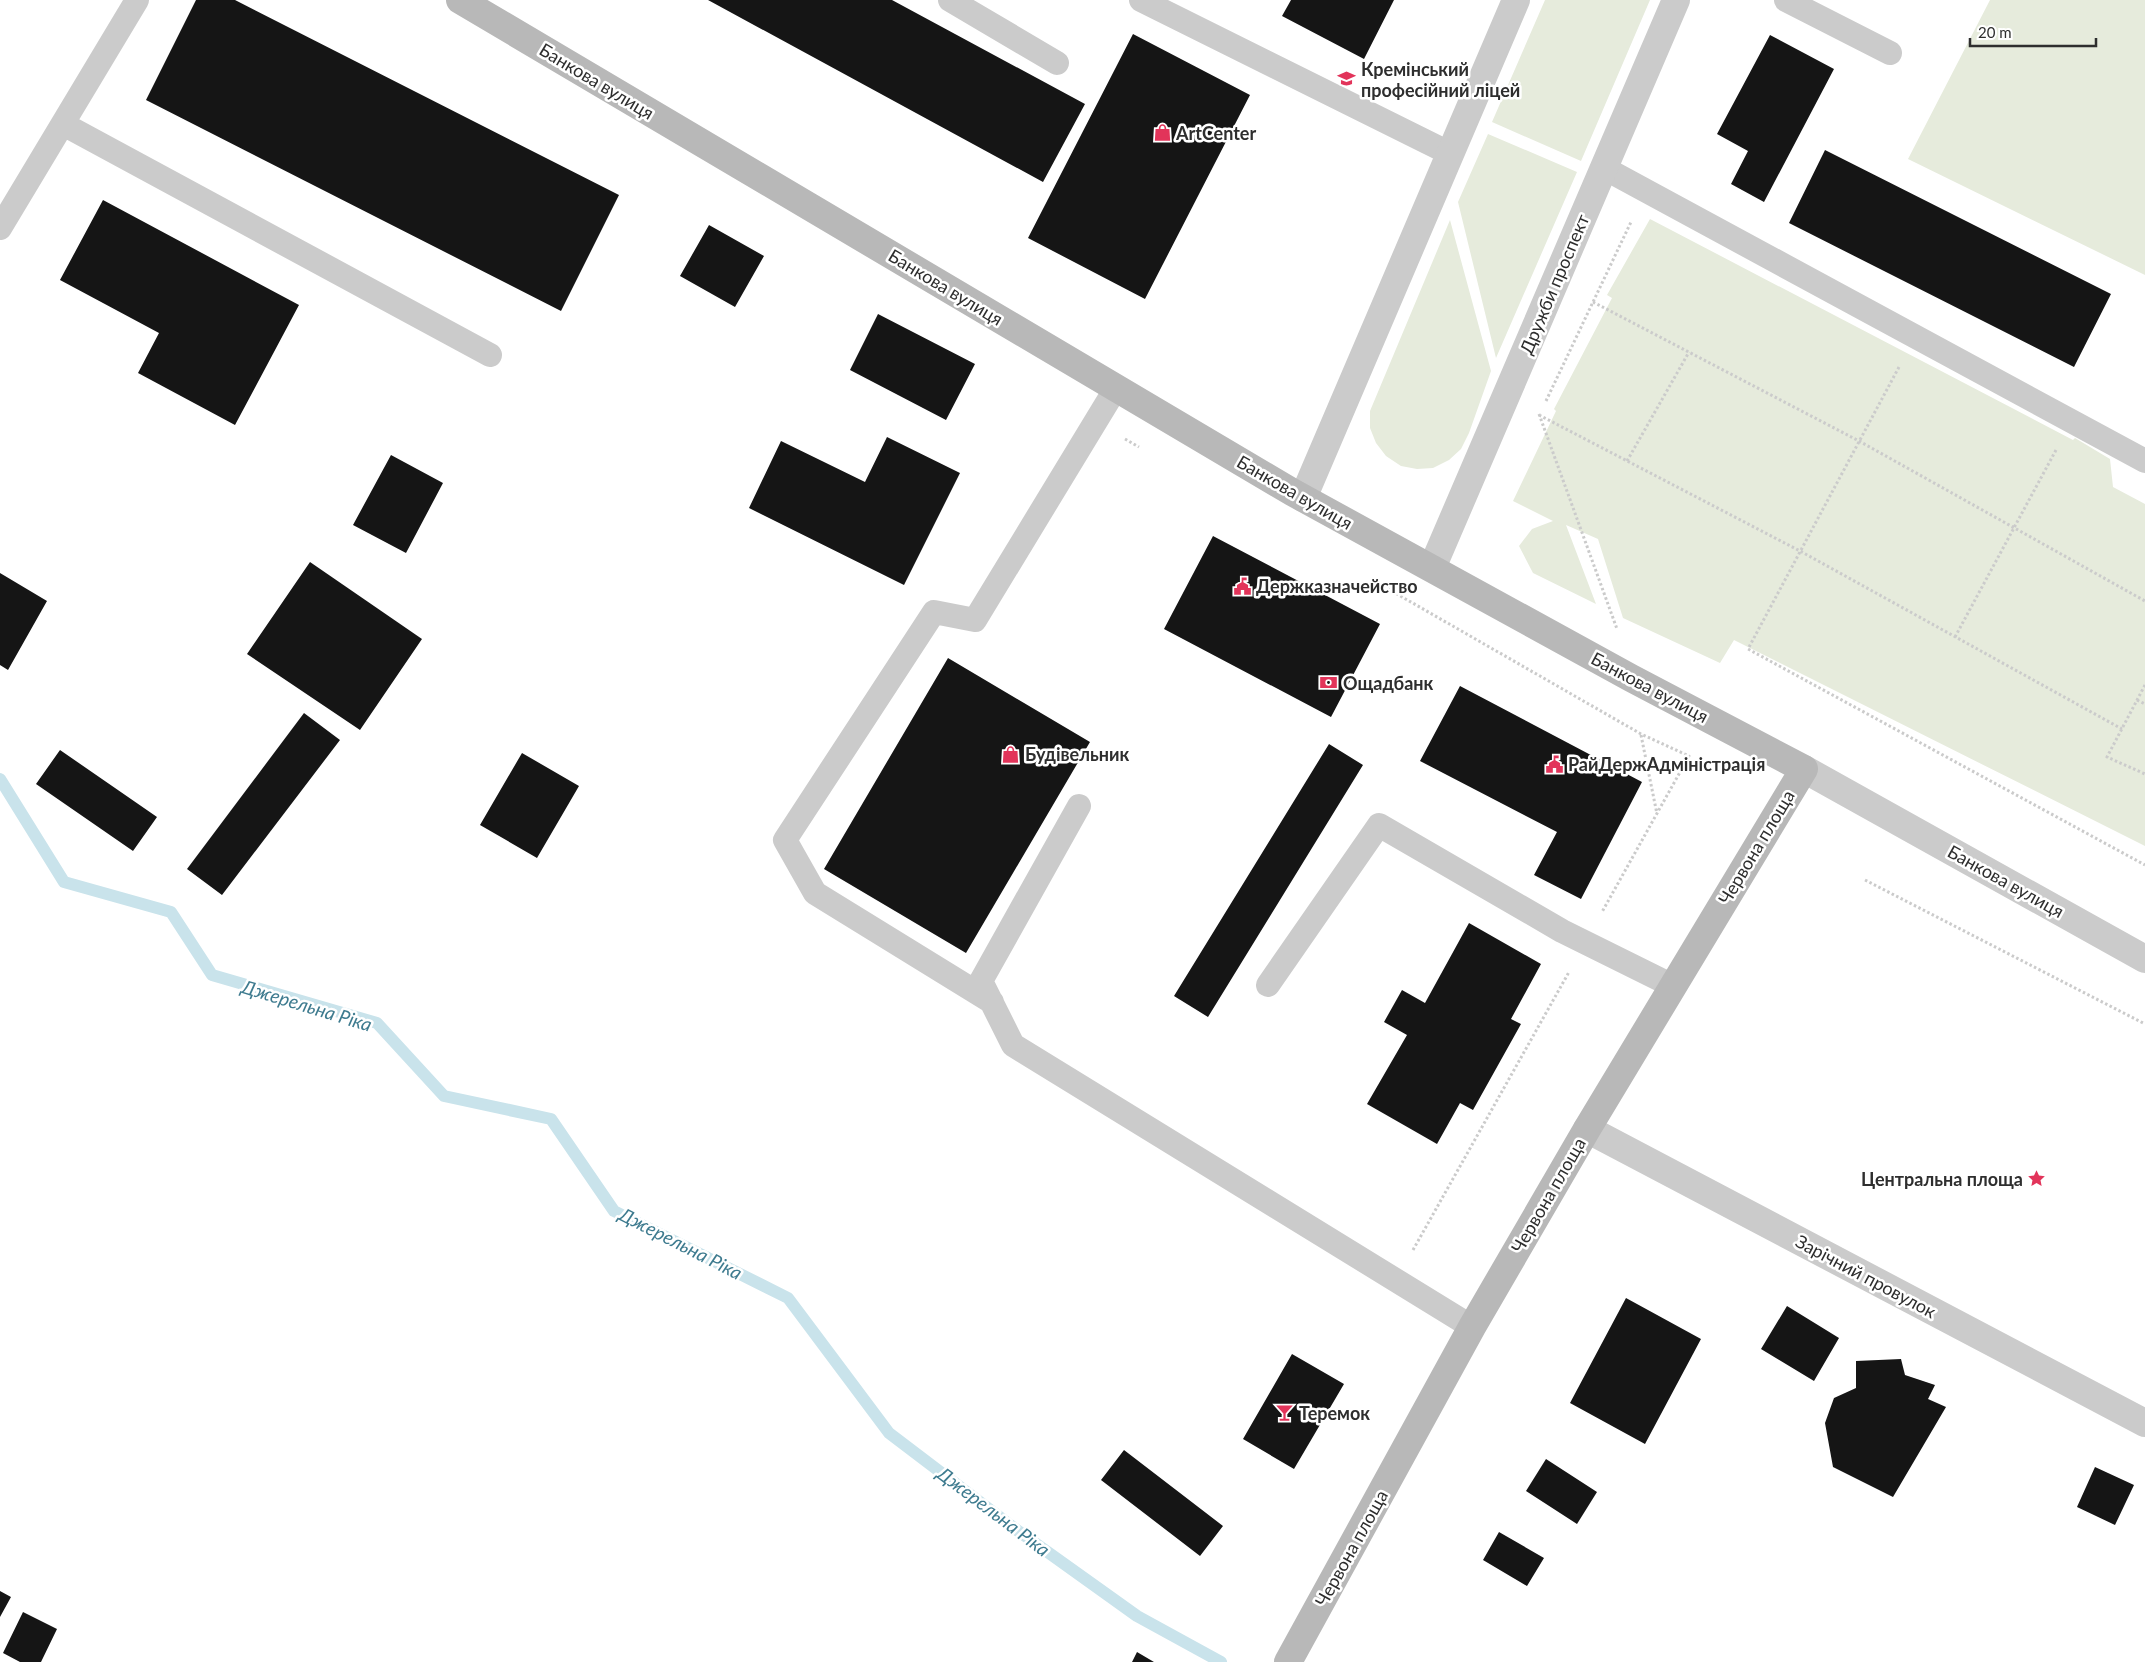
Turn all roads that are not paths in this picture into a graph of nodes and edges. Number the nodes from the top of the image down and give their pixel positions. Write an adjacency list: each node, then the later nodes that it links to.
1 (137, 0): 10 (lane)
2 (460, 0): 15 (street, Банкова вулиця)
3 (950, 0): 9 (lane)
4 (1141, 0): 11 (lane)
5 (1516, 0): 11 (street)
6 (1676, 0): 12 (street, Дружби проспект)
7 (1786, 0): 8 (lane)
8 (1890, 53)
9 (1057, 63)
10 (63, 124): 13 (lane); 14 (lane)
11 (1450, 154): 17 (street)
12 (1604, 168): 16 (lane); 18 (street, Дружби проспект)
13 (0, 228)
14 (490, 355)
15 (1116, 388): 17 (street, Банкова вулиця); 24 (lane)
16 (2145, 462)
17 (1303, 498): 18 (street, Банкова вулиця)
18 (1432, 568): 19 (street, Банкова вулиця)
19 (1804, 768): 21 (street, Банкова вулиця); 23 (street, Червона площа)
20 (1078, 806): 24 (lane)
21 (2145, 959)
22 (1268, 985): 23 (lane)
23 (1673, 986): 25 (street, Червона площа)
24 (992, 1002): 26 (lane)
25 (1587, 1129): 26 (street, Червона площа); 27 (street, Зарічний провулок)
26 (1472, 1327): 28 (street, Червона площа)
27 (2145, 1423)
28 (1288, 1662)

